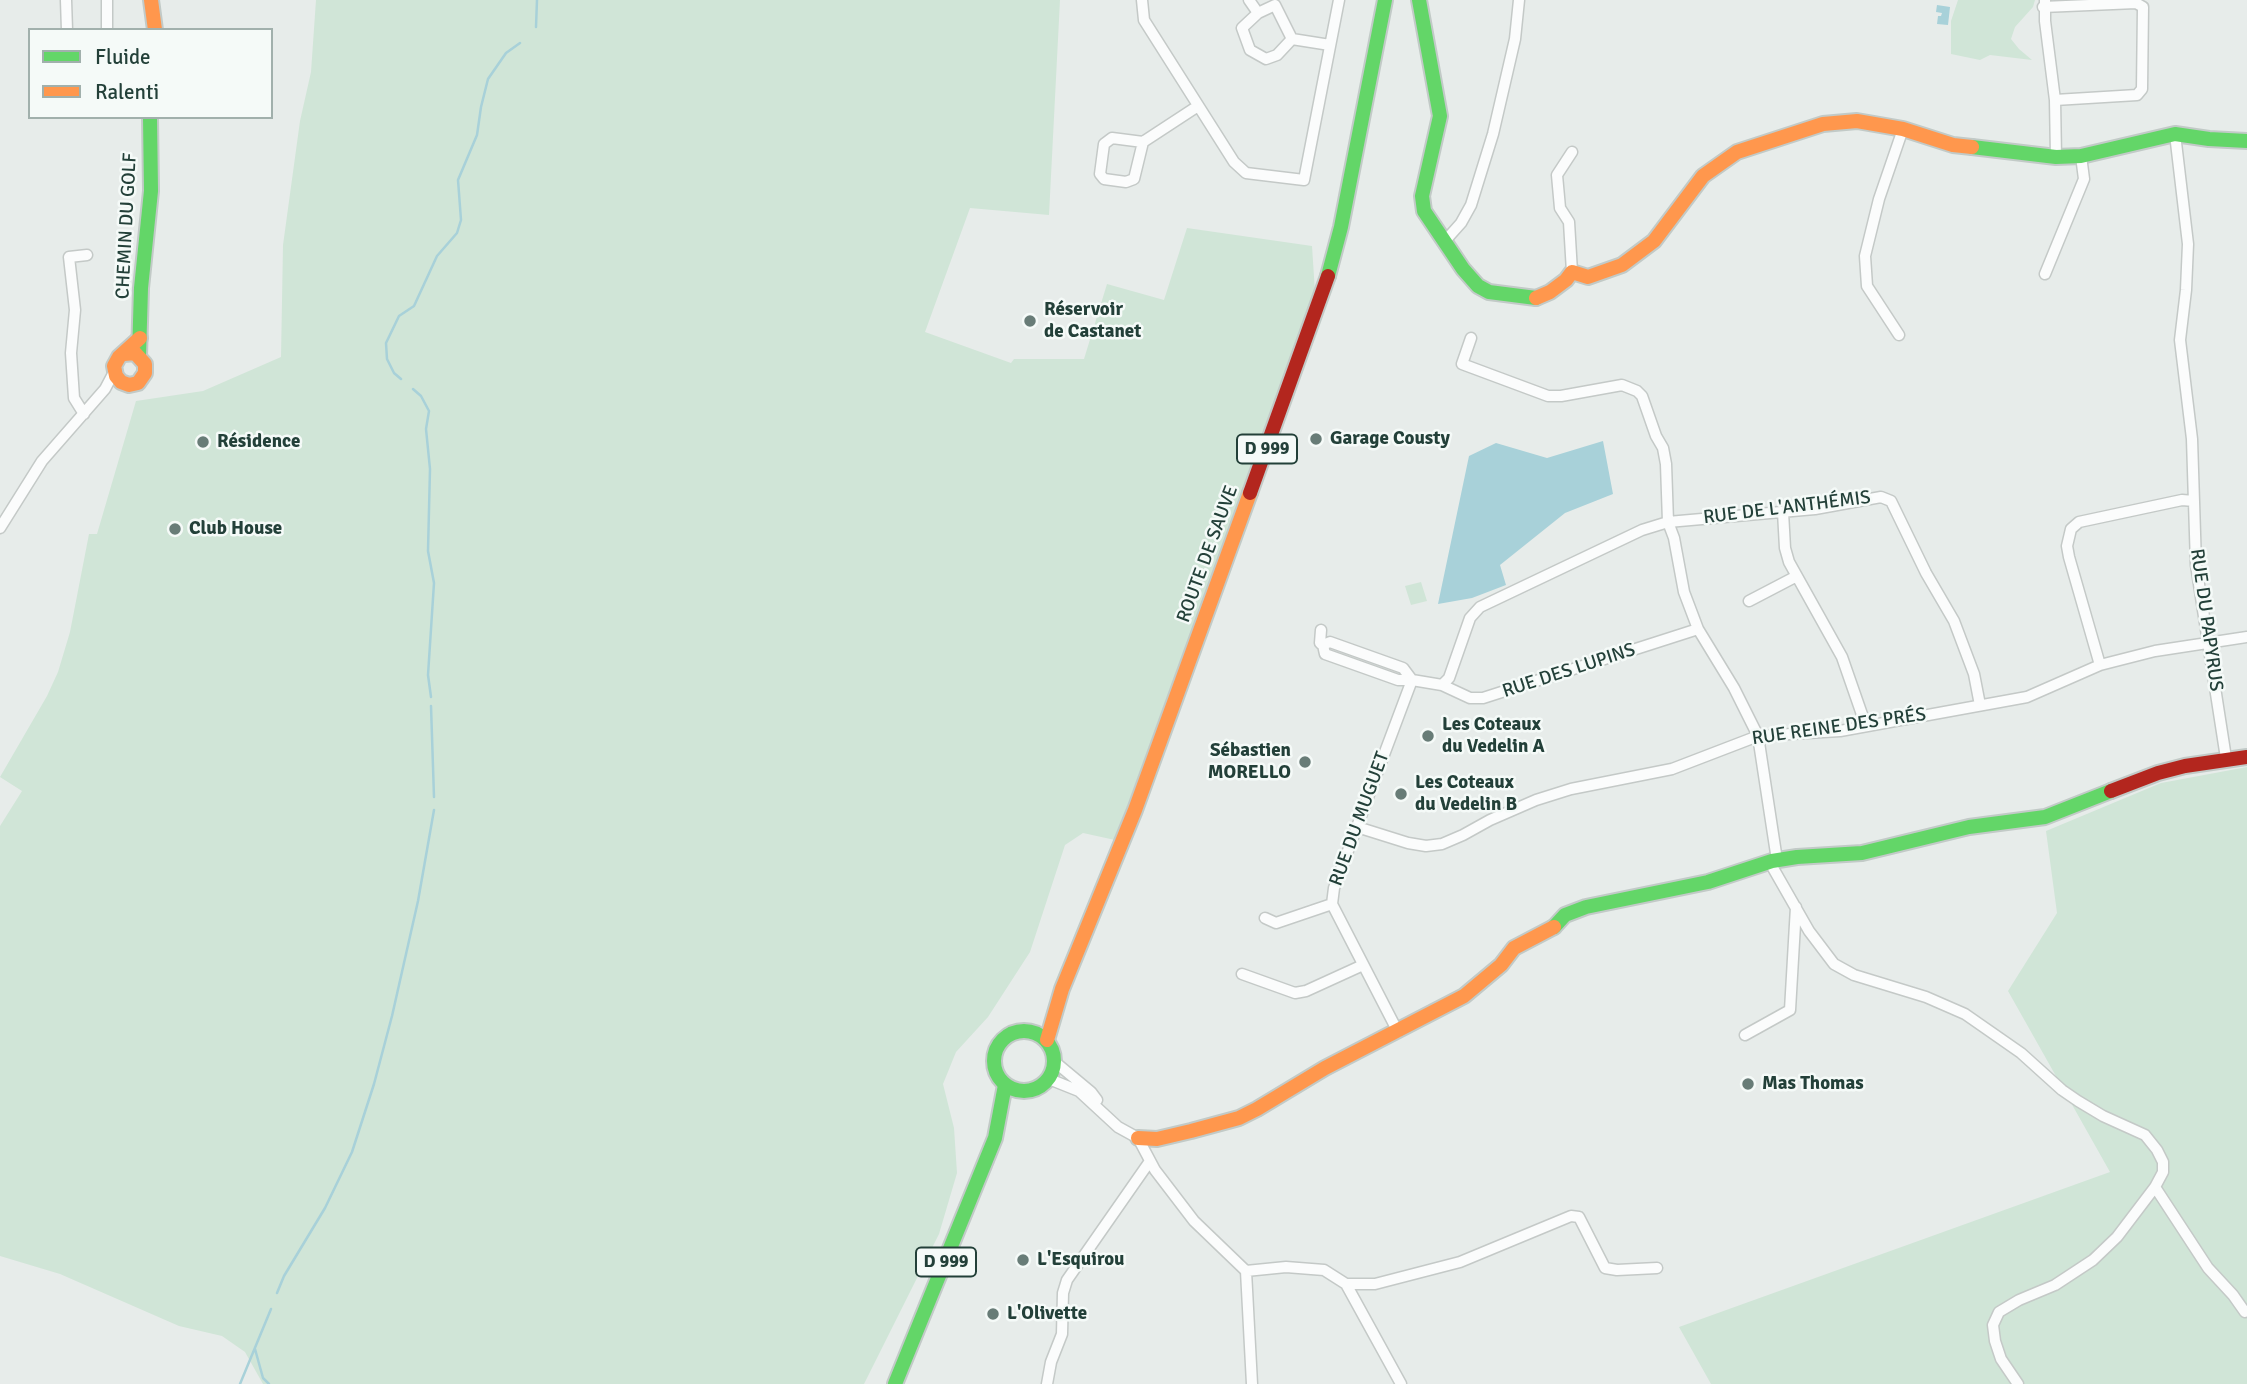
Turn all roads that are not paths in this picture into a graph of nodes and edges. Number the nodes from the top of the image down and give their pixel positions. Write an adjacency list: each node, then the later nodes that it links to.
1 (66, 0): 12 (street)
2 (107, 0): 13 (street)
3 (151, 0): 14 (street)
4 (1142, 0): 18 (street)
5 (1249, 0): 11 (street)
6 (1339, 0): 16 (street)
7 (1385, 0): 61 (street, ROUTE DE SAUVE / D 999)
8 (1419, 0): 27 (street)
9 (1519, 0): 27 (street)
10 (2044, 3): 17 (street); 17 (street)
11 (1258, 13): 15 (street); 15 (street)
12 (67, 28)
13 (107, 28)
14 (155, 28)
15 (1292, 39): 16 (street)
16 (1330, 45): 18 (street)
17 (2054, 100): 26 (street)
18 (1198, 106): 23 (street)
19 (150, 119): 33 (street, CHEMIN DU GOLF)
20 (1903, 129): 26 (street); 29 (street); 31 (street)
21 (2175, 134): 22 (street); 25 (street); 36 (street, RUE DU PAPYRUS)
22 (2247, 141)
23 (1143, 142): 23 (street)
24 (1572, 152): 29 (street)
25 (2081, 156): 26 (street); 30 (street)
26 (2056, 157)
27 (1444, 242): 29 (street)
28 (87, 255): 35 (street)
29 (1572, 272)
30 (2045, 274)
31 (1899, 335)
32 (1471, 338): 38 (street)
33 (132, 355): 34 (street); 34 (street)
34 (118, 377): 35 (street)
35 (84, 414): 39 (street)
36 (2194, 501): 45 (street, RUE DU PAPYRUS); 46 (street)
37 (1783, 512): 38 (street, RUE DE L'ANTHÉMIS); 40 (street); 49 (street, RUE DE L'ANTHÉMIS)
38 (1668, 522): 42 (street); 48 (street, RUE DE L'ANTHÉMIS)
39 (0, 528)
40 (1795, 577): 41 (street); 50 (street)
41 (1749, 601)
42 (1698, 629): 48 (street, RUE DES LUPINS); 51 (street)
43 (1321, 630): 47 (street, RUE DES LUPINS)
44 (2247, 637): 45 (street, RUE REINE DES PRÉS)
45 (2208, 643): 46 (street, RUE REINE DES PRÉS); 53 (street, RUE DU PAPYRUS)
46 (2100, 665): 49 (street, RUE REINE DES PRÉS)
47 (1412, 680): 48 (street, RUE DES LUPINS); 54 (street, RUE DU MUGUET)
48 (1441, 685)
49 (1980, 705): 50 (street, RUE REINE DES PRÉS)
50 (1866, 726): 51 (street, RUE REINE DES PRÉS)
51 (1758, 736): 54 (street, RUE REINE DES PRÉS); 55 (street)
52 (2247, 757): 53 (street)
53 (2226, 758): 55 (street)
54 (1357, 827): 56 (street, RUE DU MUGUET)
55 (1774, 860): 57 (street); 63 (street)
56 (1332, 904): 58 (street); 59 (street, RUE DU MUGUET)
57 (1796, 906): 64 (street); 74 (street)
58 (1265, 918)
59 (1363, 965): 60 (street); 63 (street, RUE DU MUGUET)
60 (1242, 974)
61 (1062, 989): 62 (street, ROUTE DE SAUVE / D 999); 65 (street, ROUTE DE SAUVE / D 999)
62 (1029, 1031): 65 (street); 68 (street)
63 (1398, 1032): 72 (street)
64 (1745, 1035)
65 (1046, 1040): 66 (street)
66 (1055, 1062): 67 (street); 70 (street)
67 (1049, 1079): 69 (street); 70 (street)
68 (1005, 1085): 69 (street); 71 (street, D 999)
69 (1030, 1091): 71 (street, D 999)
70 (1107, 1115): 72 (street)
71 (995, 1138): 79 (street, D 999)
72 (1138, 1138): 73 (street)
73 (1150, 1161): 76 (street); 80 (street)
74 (2155, 1187): 78 (street); 83 (street)
75 (1657, 1268): 77 (street)
76 (1246, 1271): 77 (street); 81 (street)
77 (1346, 1284): 82 (street)
78 (2245, 1312)
79 (895, 1384)
80 (1047, 1384)
81 (1252, 1384)
82 (1401, 1384)
83 (2018, 1384)

